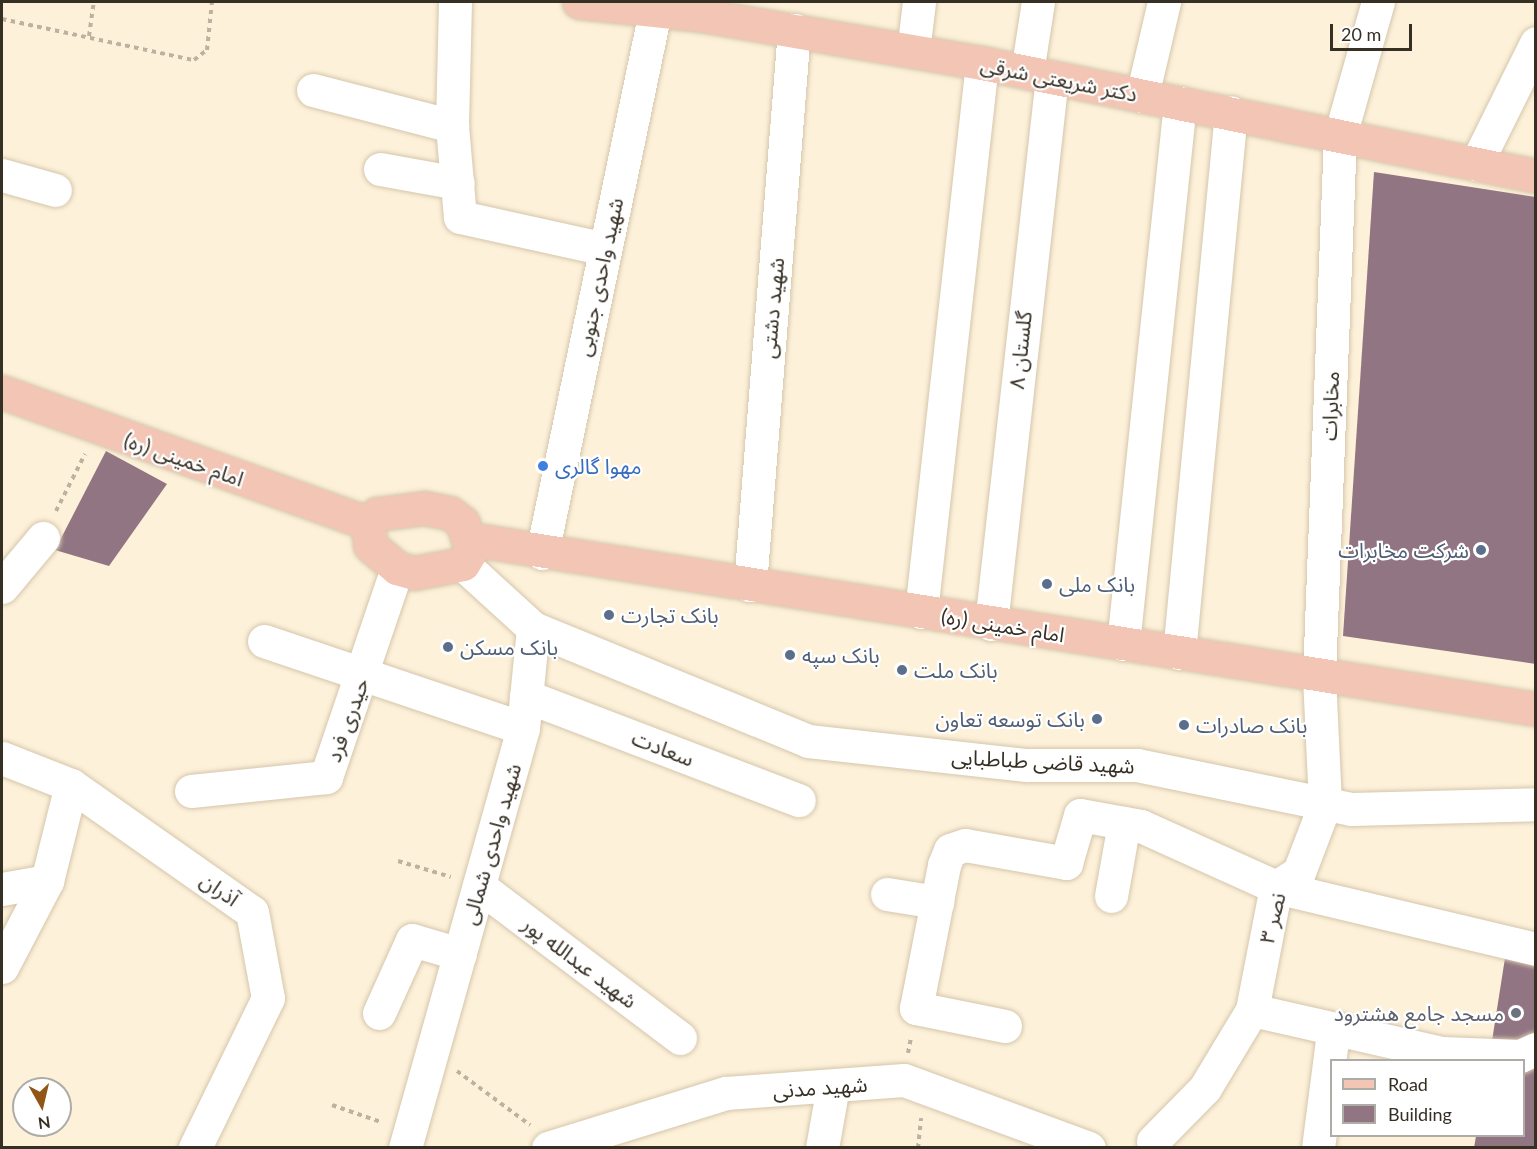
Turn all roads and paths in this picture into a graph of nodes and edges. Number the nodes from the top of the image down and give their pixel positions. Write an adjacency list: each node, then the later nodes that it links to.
1 (94, 2): 12 (path)
2 (212, 2): 12 (path)
3 (455, 2): 21 (street)
4 (579, 2): 9 (main road, دکتر شریعتی شرقی)
5 (920, 2): 14 (street)
6 (1038, 2): 16 (street, گلستان ۸)
7 (1164, 2): 18 (street)
8 (1377, 2): 22 (street, مخابرات)
9 (656, 7): 11 (main road, دکتر شریعتی شرقی); 29 (street, شهید واحدی جنوبی)
10 (2, 20): 12 (path)
11 (794, 30): 14 (main road, دکتر شریعتی شرقی); 37 (street, شهید دشتی)
12 (89, 36)
13 (1536, 43): 23 (street)
14 (913, 51): 15 (main road, دکتر شریعتی شرقی)
15 (982, 63): 16 (main road, دکتر شریعتی شرقی); 39 (street)
16 (1040, 75): 18 (main road, دکتر شریعتی شرقی); 40 (street, گلستان ۸)
17 (313, 90): 21 (street)
18 (1142, 96): 19 (main road, دکتر شریعتی شرقی)
19 (1180, 104): 20 (main road, دکتر شریعتی شرقی); 43 (street)
20 (1231, 112): 22 (main road, دکتر شریعتی شرقی); 44 (street)
21 (452, 126): 27 (street)
22 (1340, 136): 23 (main road, دکتر شریعتی شرقی); 45 (street, مخابرات)
23 (1476, 164): 26 (main road, دکتر شریعتی شرقی)
24 (380, 169): 27 (street)
25 (2, 175): 28 (street)
26 (1536, 176)
27 (458, 183): 29 (street)
28 (55, 190)
29 (605, 249): 35 (street, شهید واحدی جنوبی)
30 (2, 392): 31 (main road, امام خمینی (ره))
31 (97, 429): 32 (main road, امام خمینی (ره)); 33 (path)
32 (368, 523): 34 (main road); 36 (main road)
33 (43, 538): 38 (street)
34 (466, 552): 35 (main road, امام خمینی (ره)); 36 (main road); 41 (street)
35 (542, 553): 37 (main road, امام خمینی (ره))
36 (398, 568): 46 (street, حیدری فرد)
37 (750, 585): 39 (main road, امام خمینی (ره))
38 (2, 587)
39 (921, 612): 40 (main road, امام خمینی (ره))
40 (991, 624): 43 (main road, امام خمینی (ره))
41 (533, 628): 47 (street, شهید واحدی شمالی); 51 (street, شهید قاضی طباطبایی)
42 (264, 641): 46 (street)
43 (1123, 644): 44 (main road, امام خمینی (ره))
44 (1179, 652): 45 (main road, امام خمینی (ره))
45 (1319, 675): 48 (main road, امام خمینی (ره)); 55 (street, نصر ۳)
46 (362, 678): 49 (street); 53 (street, حیدری فرد)
47 (526, 696): 49 (street, شهید واحدی شمالی); 54 (street, سعادت)
48 (1536, 709)
49 (523, 728): 60 (street, شهید واحدی شمالی)
50 (2, 758): 52 (street, آذران)
51 (1099, 765): 55 (street, شهید قاضی طباطبایی); 57 (street)
52 (71, 784): 59 (street); 84 (street, آذران)
53 (191, 792)
54 (799, 800)
55 (1325, 804): 56 (street, شهید قاضی طباطبایی); 61 (street, نصر ۳)
56 (1536, 804)
57 (1099, 818): 61 (street); 64 (street); 65 (street)
58 (398, 861): 60 (path)
59 (47, 881): 62 (street); 68 (street)
60 (479, 886): 67 (street, شهید واحدی شمالی); 74 (street, شهید عبدالله پور)
61 (1276, 887): 66 (street); 70 (street, نصر ۳)
62 (2, 889)
63 (887, 894): 65 (street)
64 (1111, 896)
65 (937, 903): 69 (street)
66 (1536, 949)
67 (460, 954): 71 (street); 76 (street, شهید واحدی شمالی)
68 (2, 967)
69 (916, 1008): 72 (street); 77 (path)
70 (1252, 1010): 73 (street); 81 (street, نصر ۳)
71 (379, 1013)
72 (1005, 1026)
73 (1333, 1032): 75 (street); 86 (street)
74 (680, 1038)
75 (1536, 1049)
76 (432, 1052): 80 (street, شهید واحدی شمالی); 83 (path)
77 (904, 1080): 78 (street, شهيد مدنی); 82 (street, شهيد مدنی)
78 (833, 1086): 83 (street, شهيد مدنی); 85 (street)
79 (332, 1105): 80 (path)
80 (407, 1140)
81 (1153, 1141)
82 (1069, 1144)
83 (555, 1147)
84 (195, 1148)
85 (822, 1148)
86 (1318, 1148)

